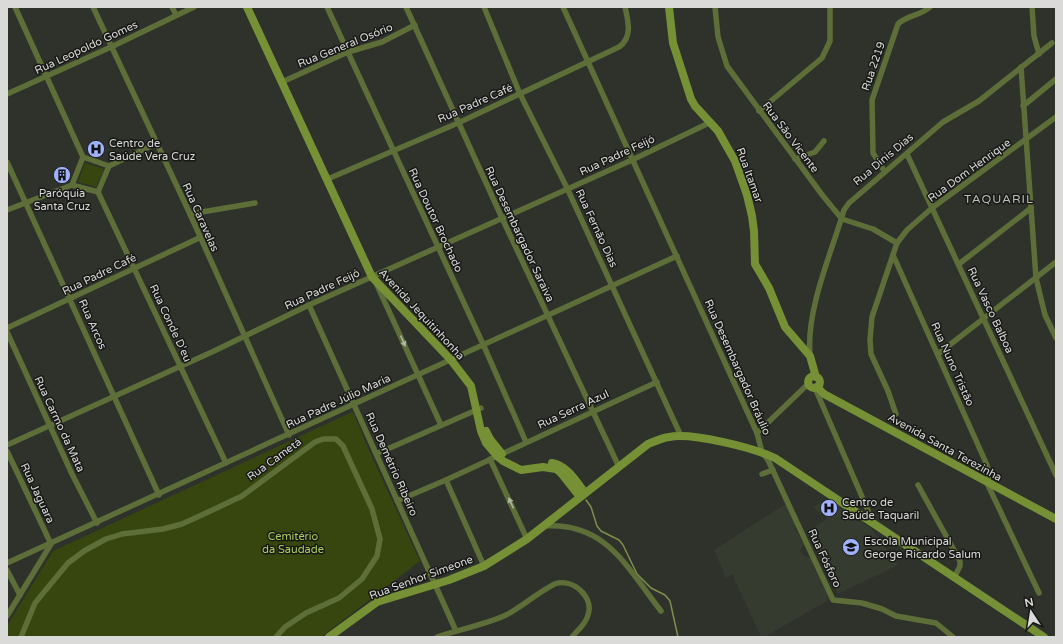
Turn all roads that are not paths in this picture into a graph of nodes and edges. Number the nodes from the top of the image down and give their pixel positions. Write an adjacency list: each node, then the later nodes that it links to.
1 (15, 7): 25 (street)
2 (93, 7): 20 (street, Rua Caravelas)
3 (172, 7): 17 (street)
4 (194, 7): 17 (street, Rua Leopoldo Gomes)
5 (247, 7): 27 (street, Avenida Jequitinhonha)
6 (253, 7): 27 (street, Avenida Jequitinhonha)
7 (327, 7): 21 (street, Rua Doutor Brochado)
8 (406, 7): 18 (street, Rua Desembargador Saraiva)
9 (484, 7): 29 (street, Rua Fernão Dias)
10 (563, 7): 23 (street, Rua Desembargador Bráulio)
11 (625, 7): 23 (street, Rua Padre Café)
12 (669, 7): 34 (street, Rua Itamar)
13 (715, 7): 31 (street, Rua São Vicente)
14 (830, 7): 31 (street)
15 (930, 7): 46 (street, Rua 2219)
16 (1032, 7): 22 (street)
17 (176, 15): 20 (street, Rua Leopoldo Gomes)
18 (415, 26): 21 (street, Rua General Osório); 35 (street, Rua Desembargador Saraiva)
19 (1052, 43): 22 (street, Rua Dinis Dias)
20 (111, 47): 25 (street, Rua Leopoldo Gomes); 38 (street, Rua Caravelas)
21 (348, 52): 27 (street, Rua General Osório); 39 (street, Rua Doutor Brochado)
22 (1039, 54): 24 (street, Rua Dinis Dias)
23 (588, 62): 29 (street, Rua Padre Café); 43 (street, Rua Desembargador Bráulio)
24 (1022, 67): 30 (street); 40 (street, Rua Dinis Dias)
25 (47, 76): 28 (street, Rua Leopoldo Gomes); 41 (street)
26 (1056, 79): 30 (street)
27 (284, 81): 32 (street, Avenida Jequitinhonha)
28 (7, 94)
29 (520, 94): 35 (street, Rua Padre Café); 49 (street, Rua Fernão Dias)
30 (1023, 106): 37 (street)
31 (759, 111): 42 (street, Rua São Vicente)
32 (299, 113): 47 (street, Avenida Jequitinhonha); 67 (street, Avenida Jequitinhonha)
33 (1056, 117): 37 (street, Rua Dom Henrique)
34 (711, 122): 43 (street, Rua Padre Feijó); 80 (street, Rua Itamar)
35 (458, 123): 39 (street, Rua Padre Café); 57 (street, Rua Desembargador Saraiva)
36 (824, 141): 42 (street)
37 (1026, 141): 53 (street, Rua Dom Henrique); 54 (street)
38 (157, 143): 45 (street); 56 (street, Rua Caravelas)
39 (392, 150): 47 (street, Rua Padre Café); 61 (street, Rua Doutor Brochado)
40 (907, 154): 46 (street, Rua Dinis Dias); 53 (street, Rua Vasco Balboa)
41 (83, 157): 45 (street); 48 (street)
42 (795, 159): 58 (street, Rua São Vicente)
43 (632, 160): 49 (street, Rua Padre Feijó); 63 (street, Rua Desembargador Bráulio)
44 (7, 162): 51 (street, Rua Arcos)
45 (109, 166): 50 (street)
46 (885, 172): 58 (street, Rua Dinis Dias)
47 (330, 178): 67 (street, Avenida Jequitinhonha)
48 (72, 185): 50 (street); 51 (street)
49 (567, 188): 57 (street, Rua Padre Feijó); 69 (street, Rua Fernão Dias)
50 (98, 192): 66 (street, Rua Conde D'eu)
51 (26, 203): 55 (street); 70 (street, Rua Arcos)
52 (255, 203): 56 (street)
53 (932, 208): 60 (street, Rua Dom Henrique); 65 (street, Rua Vasco Balboa)
54 (1031, 208): 65 (street); 68 (street)
55 (7, 210)
56 (190, 214): 59 (street, Rua Caravelas)
57 (502, 218): 61 (street, Rua Padre Feijó); 73 (street, Rua Desembargador Saraiva)
58 (842, 219): 60 (street); 80 (street, Rua Dinis Dias)
59 (199, 238): 66 (street, Rua Padre Café); 77 (street, Rua Caravelas)
60 (897, 243): 62 (street)
61 (437, 248): 67 (street, Rua Padre Feijó); 79 (street, Rua Doutor Brochado)
62 (893, 255): 81 (street, Rua Nuno Tristão); 91 (street)
63 (676, 256): 69 (street, Rua Padre Júlio Maria); 94 (street, Rua Desembargador Bráulio)
64 (1056, 262): 68 (street)
65 (959, 264): 74 (street, Rua Vasco Balboa)
66 (134, 269): 70 (street, Rua Padre Café); 83 (street, Rua Conde D'eu)
67 (374, 278): 71 (street, Avenida Jequitinhonha); 72 (street, Rua Padre Feijó)
68 (1036, 278): 74 (street); 78 (street)
69 (613, 284): 73 (street, Rua Padre Júlio Maria); 85 (street, Rua Fernão Dias)
70 (71, 299): 75 (street, Rua Padre Café); 87 (street, Rua Arcos)
71 (392, 301): 82 (street, Avenida Jequitinhonha); 84 (street, one-way to 84)
72 (309, 305): 77 (street, Rua Padre Feijó); 88 (street, Rua Demétrio Ribeiro)
73 (547, 315): 79 (street, Rua Padre Júlio Maria); 90 (street, Rua Desembargador Saraiva)
74 (985, 319): 81 (street); 107 (street, Rua Vasco Balboa)
75 (7, 328)
76 (7, 332): 93 (street, Rua Carmo da Mata)
77 (245, 336): 83 (street, Rua Padre Feijó); 95 (street, Rua Caravelas)
78 (1056, 338)
79 (483, 344): 82 (street, Rua Padre Júlio Maria); 97 (street, Rua Doutor Brochado)
80 (808, 351): 86 (street, Rua Dinis Dias)
81 (938, 354): 109 (street, Rua Nuno Tristão)
82 (453, 359): 84 (street, Rua Padre Júlio Maria); 89 (street, Avenida Jequitinhonha)
83 (180, 366): 87 (street, Rua Padre Feijó); 103 (street, Rua Conde D'eu)
84 (418, 375): 88 (street, Rua Padre Júlio Maria); 92 (street)
85 (657, 382): 90 (street, Rua Serra Azul); 96 (street, Rua Fernão Dias)
86 (814, 383): 94 (street); 109 (street, Avenida Santa Terezinha); 116 (street)
87 (115, 396): 93 (street, Rua Padre Feijó); 111 (street, Rua Arcos)
88 (355, 405): 95 (street, Rua Padre Júlio Maria); 101 (street, Rua Demétrio Ribeiro)
89 (479, 409): 92 (street); 102 (street, Avenida Jequitinhonha)
90 (593, 410): 97 (street, Rua Serra Azul); 104 (street, Rua Desembargador Saraiva)
91 (896, 414)
92 (441, 425): 101 (street)
93 (50, 426): 98 (street, Rua Padre Feijó); 115 (street, Rua Carmo da Mata)
94 (757, 433): 100 (street, Rua Desembargador Bráulio)
95 (289, 435): 103 (street, Rua Padre Júlio Maria)
96 (681, 436): 100 (street, Rua Senhor Simeone); 104 (street, Rua Senhor Simeone)
97 (526, 442): 102 (street, Rua Serra Azul)
98 (7, 445)
99 (7, 451): 119 (street, Rua Jaguara)
100 (762, 452): 105 (street, Rua Fósforo); 116 (street, Rua Desembargador Bráulio)
101 (376, 454): 113 (street, Rua Demétrio Ribeiro)
102 (496, 456): 108 (street, Rua Serra Azul); 112 (street, Avenida Jequitinhonha); 118 (street, one-way to 102)
103 (226, 463): 111 (street, Rua Padre Júlio Maria)
104 (619, 467): 112 (street, Rua Senhor Simeone)
105 (773, 470): 106 (street); 135 (street, Rua Fósforo)
106 (762, 474)
107 (1056, 475)
108 (446, 480): 113 (street, Rua Serra Azul); 121 (street)
109 (987, 483): 114 (street, Avenida Santa Terezinha); 125 (street)
110 (918, 485): 123 (street)
111 (159, 495): 115 (street, Rua Padre Júlio Maria)
112 (582, 495): 117 (street, Rua Senhor Simeone)
113 (397, 500): 124 (street, Rua Demétrio Ribeiro)
114 (1056, 519)
115 (97, 523): 119 (street, Rua Padre Júlio Maria)
116 (873, 524): 123 (street, Rua Desembargador Bráulio)
117 (543, 526): 118 (street, Rua Senhor Simeone); 127 (street)
118 (527, 539): 121 (street, Rua Senhor Simeone)
119 (51, 544): 120 (street, Rua Padre Júlio Maria); 126 (street)
120 (7, 564)
121 (484, 566): 124 (street, Rua Senhor Simeone)
122 (7, 570): 126 (street)
123 (955, 576): 136 (street, Rua Desembargador Bráulio)
124 (436, 585): 129 (street, Rua Demétrio Ribeiro); 132 (street, Rua Senhor Simeone)
125 (1039, 593)
126 (20, 595): 128 (street)
127 (661, 611)
128 (7, 616)
129 (456, 631): 133 (street); 134 (street)
130 (21, 637): 131 (street, Rua Cametá)
131 (276, 637)
132 (329, 637)
133 (436, 637)
134 (572, 637)
135 (953, 637)
136 (1044, 637)

